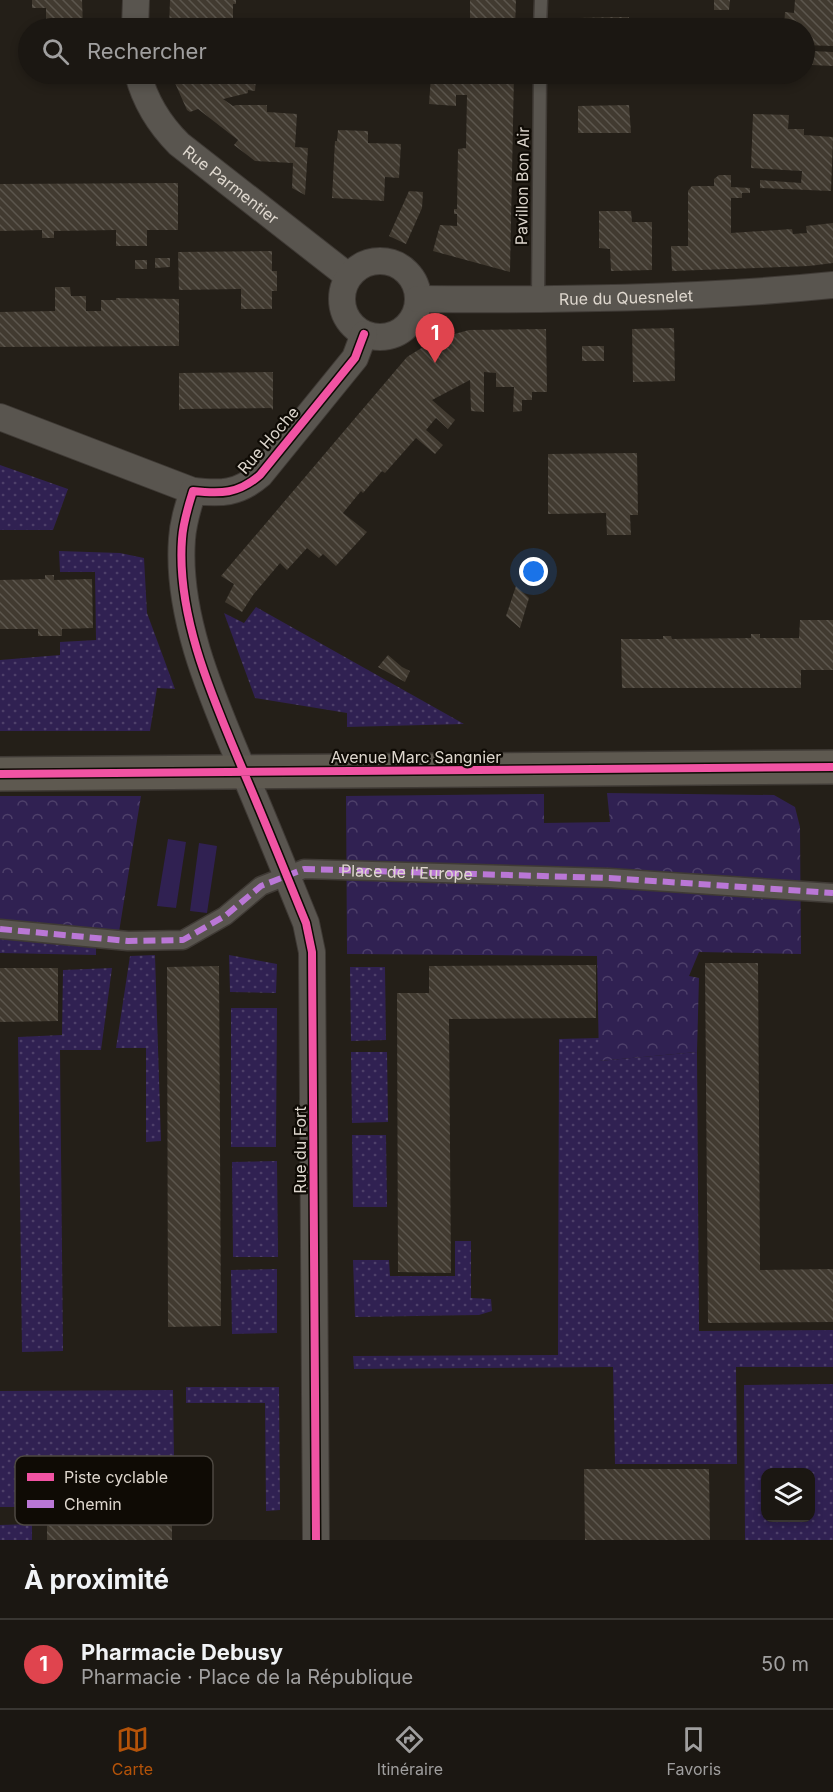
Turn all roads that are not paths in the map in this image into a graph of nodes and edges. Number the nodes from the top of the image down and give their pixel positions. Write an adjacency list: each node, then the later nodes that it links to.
1 (136, 0): 3 (street)
2 (541, 0): 4 (lane)
3 (135, 18)
4 (540, 18)
5 (140, 84): 7 (street, Rue Parmentier)
6 (540, 84): 10 (lane, Pavillon Bon Air)
7 (348, 276): 9 (street); 11 (street)
8 (833, 285): 10 (street, Rue du Quesnelet)
9 (418, 299): 10 (street, Rue du Quesnelet); 11 (street)
10 (538, 299)
11 (364, 334): 13 (street, Rue Hoche)
12 (0, 417): 13 (street, Rue Hoche)
13 (193, 491): 15 (street)
14 (833, 767): 15 (main road, Avenue Marc Sangnier)
15 (244, 772): 16 (main road, Avenue Marc Sangnier); 17 (street, Rue du Fort)
16 (0, 774)
17 (287, 877): 18 (street, Place de l'Europe); 19 (street, Place de l'Europe); 20 (street, Rue du Fort)
18 (833, 893)
19 (0, 929)
20 (316, 1540)

